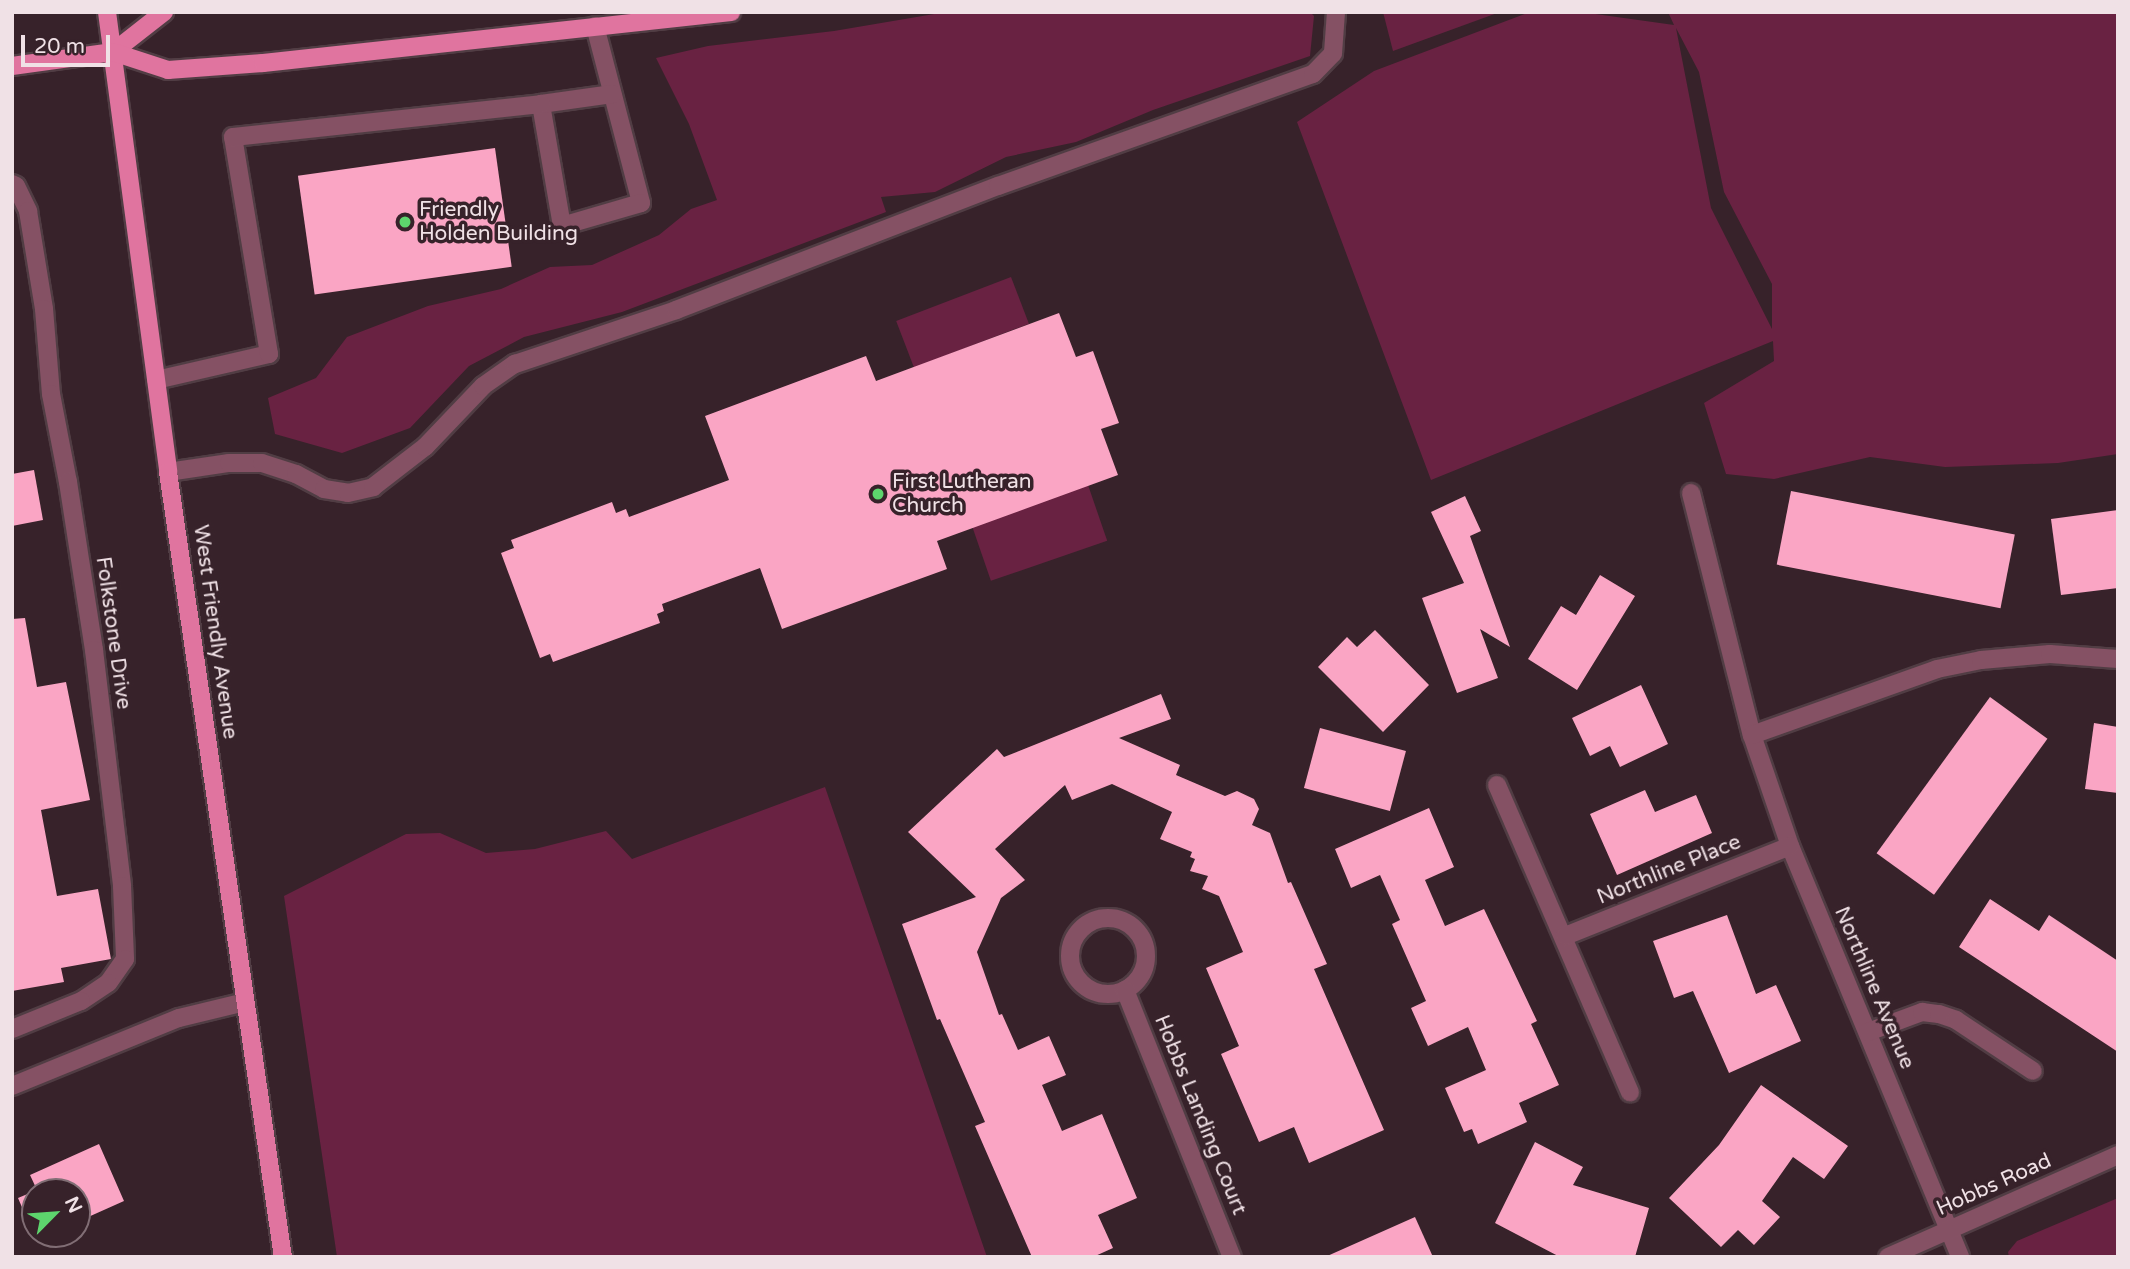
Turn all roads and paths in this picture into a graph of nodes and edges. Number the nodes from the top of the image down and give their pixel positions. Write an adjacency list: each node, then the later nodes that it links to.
1 (107, 12): 6 (main road, West Friendly Avenue)
2 (164, 12): 6 (main road)
3 (731, 12): 5 (main road)
4 (1336, 12): 12 (street)
5 (595, 26): 6 (main road); 8 (street)
6 (113, 52): 7 (main road); 11 (main road, West Friendly Avenue)
7 (12, 66)
8 (612, 94): 9 (street); 9 (street)
9 (541, 104): 11 (street)
10 (12, 184): 21 (street, Folkstone Drive)
11 (156, 380): 12 (main road, West Friendly Avenue)
12 (169, 472): 20 (main road, West Friendly Avenue)
13 (1691, 493): 15 (street, Northline Avenue)
14 (2118, 659): 15 (street)
15 (1752, 734): 17 (street, Northline Avenue)
16 (1497, 785): 18 (street)
17 (1790, 846): 18 (street, Northline Place); 22 (street, Northline Avenue)
18 (1565, 936): 25 (street)
19 (1125, 990): 19 (street); 29 (street, Hobbs Landing Court)
20 (245, 1002): 24 (street); 28 (main road, West Friendly Avenue)
21 (12, 1029)
22 (1868, 1032): 23 (street); 27 (street, Northline Avenue)
23 (2033, 1071)
24 (12, 1086)
25 (1630, 1092)
26 (2118, 1155): 27 (street, Hobbs Road)
27 (1951, 1229): 30 (street, Hobbs Road); 31 (street, Northline Avenue)
28 (283, 1257)
29 (1232, 1257)
30 (1888, 1257)
31 (1960, 1257)

